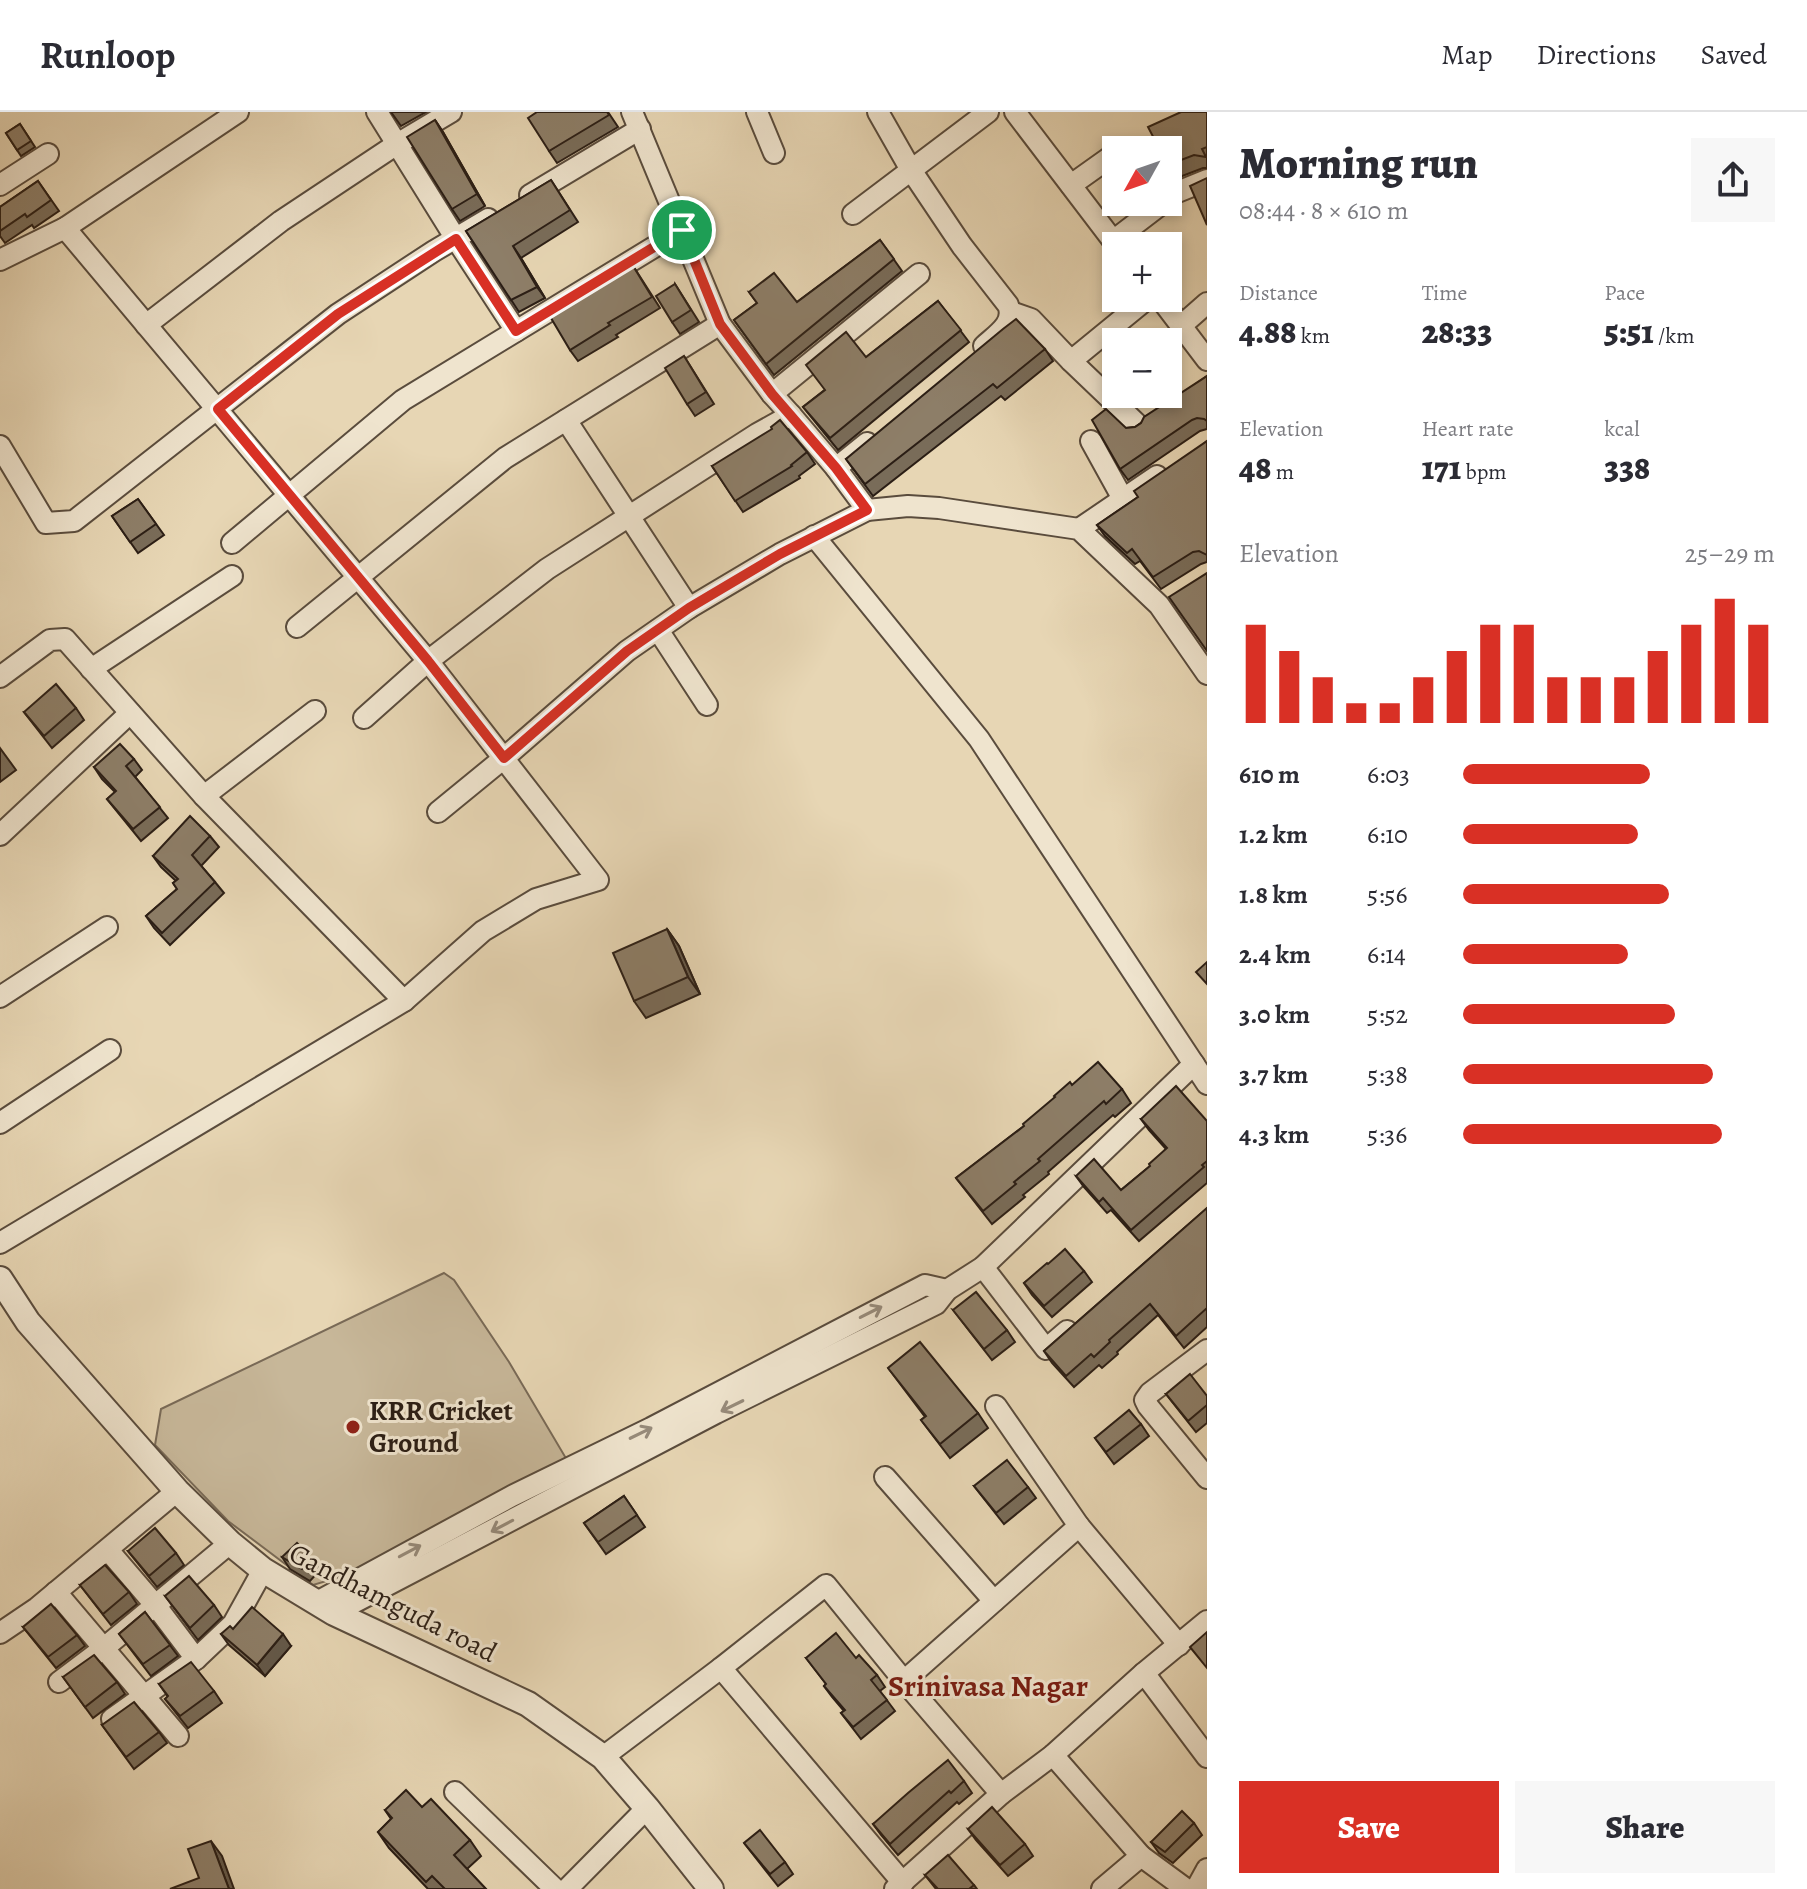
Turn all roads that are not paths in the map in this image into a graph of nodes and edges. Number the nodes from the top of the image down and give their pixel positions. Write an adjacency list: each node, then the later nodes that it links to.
1 (238, 112): 20 (street)
2 (377, 112): 9 (street)
3 (451, 112): 9 (street)
4 (757, 112): 10 (street)
5 (878, 112): 13 (street)
6 (988, 112): 13 (street)
7 (1015, 112): 16 (street)
8 (636, 121): 21 (street); 24 (street)
9 (397, 144): 24 (street); 32 (street)
10 (774, 153)
11 (48, 154): 15 (street)
12 (1102, 163): 16 (street)
13 (911, 170): 18 (street); 28 (street)
14 (1207, 180): 17 (street)
15 (0, 185)
16 (1071, 185): 22 (street)
17 (1182, 190)
18 (853, 214)
19 (1147, 216): 23 (street)
20 (65, 228): 25 (street); 32 (street)
21 (682, 230): 31 (street); 34 (street)
22 (1106, 232)
23 (1129, 232)
24 (456, 239): 34 (street); 39 (street)
25 (0, 260)
26 (919, 274): 38 (street)
27 (1207, 303): 33 (street)
28 (1011, 312): 35 (street); 37 (street)
29 (1131, 312): 37 (street)
30 (1171, 312): 33 (street)
31 (720, 324): 38 (street); 41 (street)
32 (146, 325): 39 (street)
33 (1182, 325): 36 (street)
34 (516, 331): 48 (street)
35 (966, 360)
36 (1207, 360)
37 (1071, 361): 42 (street)
38 (772, 394): 40 (street)
39 (218, 409): 45 (street); 48 (street)
40 (791, 415): 47 (street); 51 (street)
41 (566, 420): 51 (street); 56 (street)
42 (1139, 426)
43 (883, 429): 47 (street)
44 (1091, 441): 49 (street)
45 (0, 446)
46 (1171, 467): 49 (street)
47 (836, 468): 50 (street)
48 (289, 496): 54 (street); 56 (street)
49 (1123, 499): 52 (street)
50 (867, 510): 52 (street); 53 (street)
51 (628, 517): 57 (street); 60 (street)
52 (1079, 529): 62 (street)
53 (814, 536): 57 (street); 76 (street)
54 (232, 543)
55 (232, 576): 61 (street)
56 (358, 577): 58 (street); 60 (street)
57 (689, 608): 59 (street)
58 (297, 627)
59 (658, 630): 64 (street); 68 (street)
60 (428, 661): 67 (street); 68 (street)
61 (91, 669): 63 (street); 66 (street)
62 (1207, 674)
63 (0, 677)
64 (707, 705)
65 (315, 711): 69 (street)
66 (130, 713): 69 (street); 71 (street)
67 (364, 718)
68 (504, 758): 70 (street); 74 (street)
69 (204, 796): 74 (street)
70 (438, 812)
71 (0, 835)
72 (107, 927): 73 (street)
73 (0, 997)
74 (404, 1001): 79 (street)
75 (110, 1050): 78 (street)
76 (1194, 1064): 77 (street); 80 (street)
77 (1207, 1084)
78 (0, 1123)
79 (0, 1243)
80 (983, 1267): 82 (street); 95 (street)
81 (0, 1279): 87 (street, Gandhamguda road)
82 (1081, 1320)
83 (1207, 1350): 86 (street)
84 (996, 1406): 88 (street)
85 (885, 1477): 93 (street)
86 (1207, 1478)
87 (177, 1491): 89 (street, Gandhamguda road); 90 (street)
88 (1079, 1526): 93 (street); 98 (street)
89 (230, 1543): 91 (street, Gandhamguda road); 94 (street)
90 (108, 1550): 92 (street); 94 (street)
91 (263, 1570): 95 (street, Gandhamguda road); 100 (street)
92 (56, 1592): 97 (street); 99 (street)
93 (994, 1601): 103 (street)
94 (156, 1606): 99 (street); 100 (street)
95 (326, 1607): 109 (street, Gandhamguda road)
96 (1207, 1621): 98 (street)
97 (0, 1633)
98 (1179, 1645): 102 (street)
99 (104, 1648): 104 (street); 105 (street)
100 (196, 1659): 105 (street)
101 (721, 1668): 103 (street); 109 (street); 116 (street)
102 (1144, 1673): 108 (street); 110 (street)
103 (904, 1681): 112 (street)
104 (59, 1682)
105 (145, 1696): 106 (street); 107 (street)
106 (103, 1726)
107 (178, 1736)
108 (1053, 1755): 112 (street); 114 (street)
109 (603, 1757): 113 (street, Gandhamguda road)
110 (1207, 1757)
111 (455, 1792): 117 (street)
112 (1001, 1794): 116 (street)
113 (647, 1808): 118 (street); 119 (street, Gandhamguda road)
114 (1141, 1856): 120 (street); 121 (street)
115 (1207, 1869): 122 (street)
116 (899, 1886)
117 (555, 1889)
118 (567, 1889)
119 (711, 1889)
120 (1102, 1889)
121 (1186, 1889)
122 (1196, 1889)

